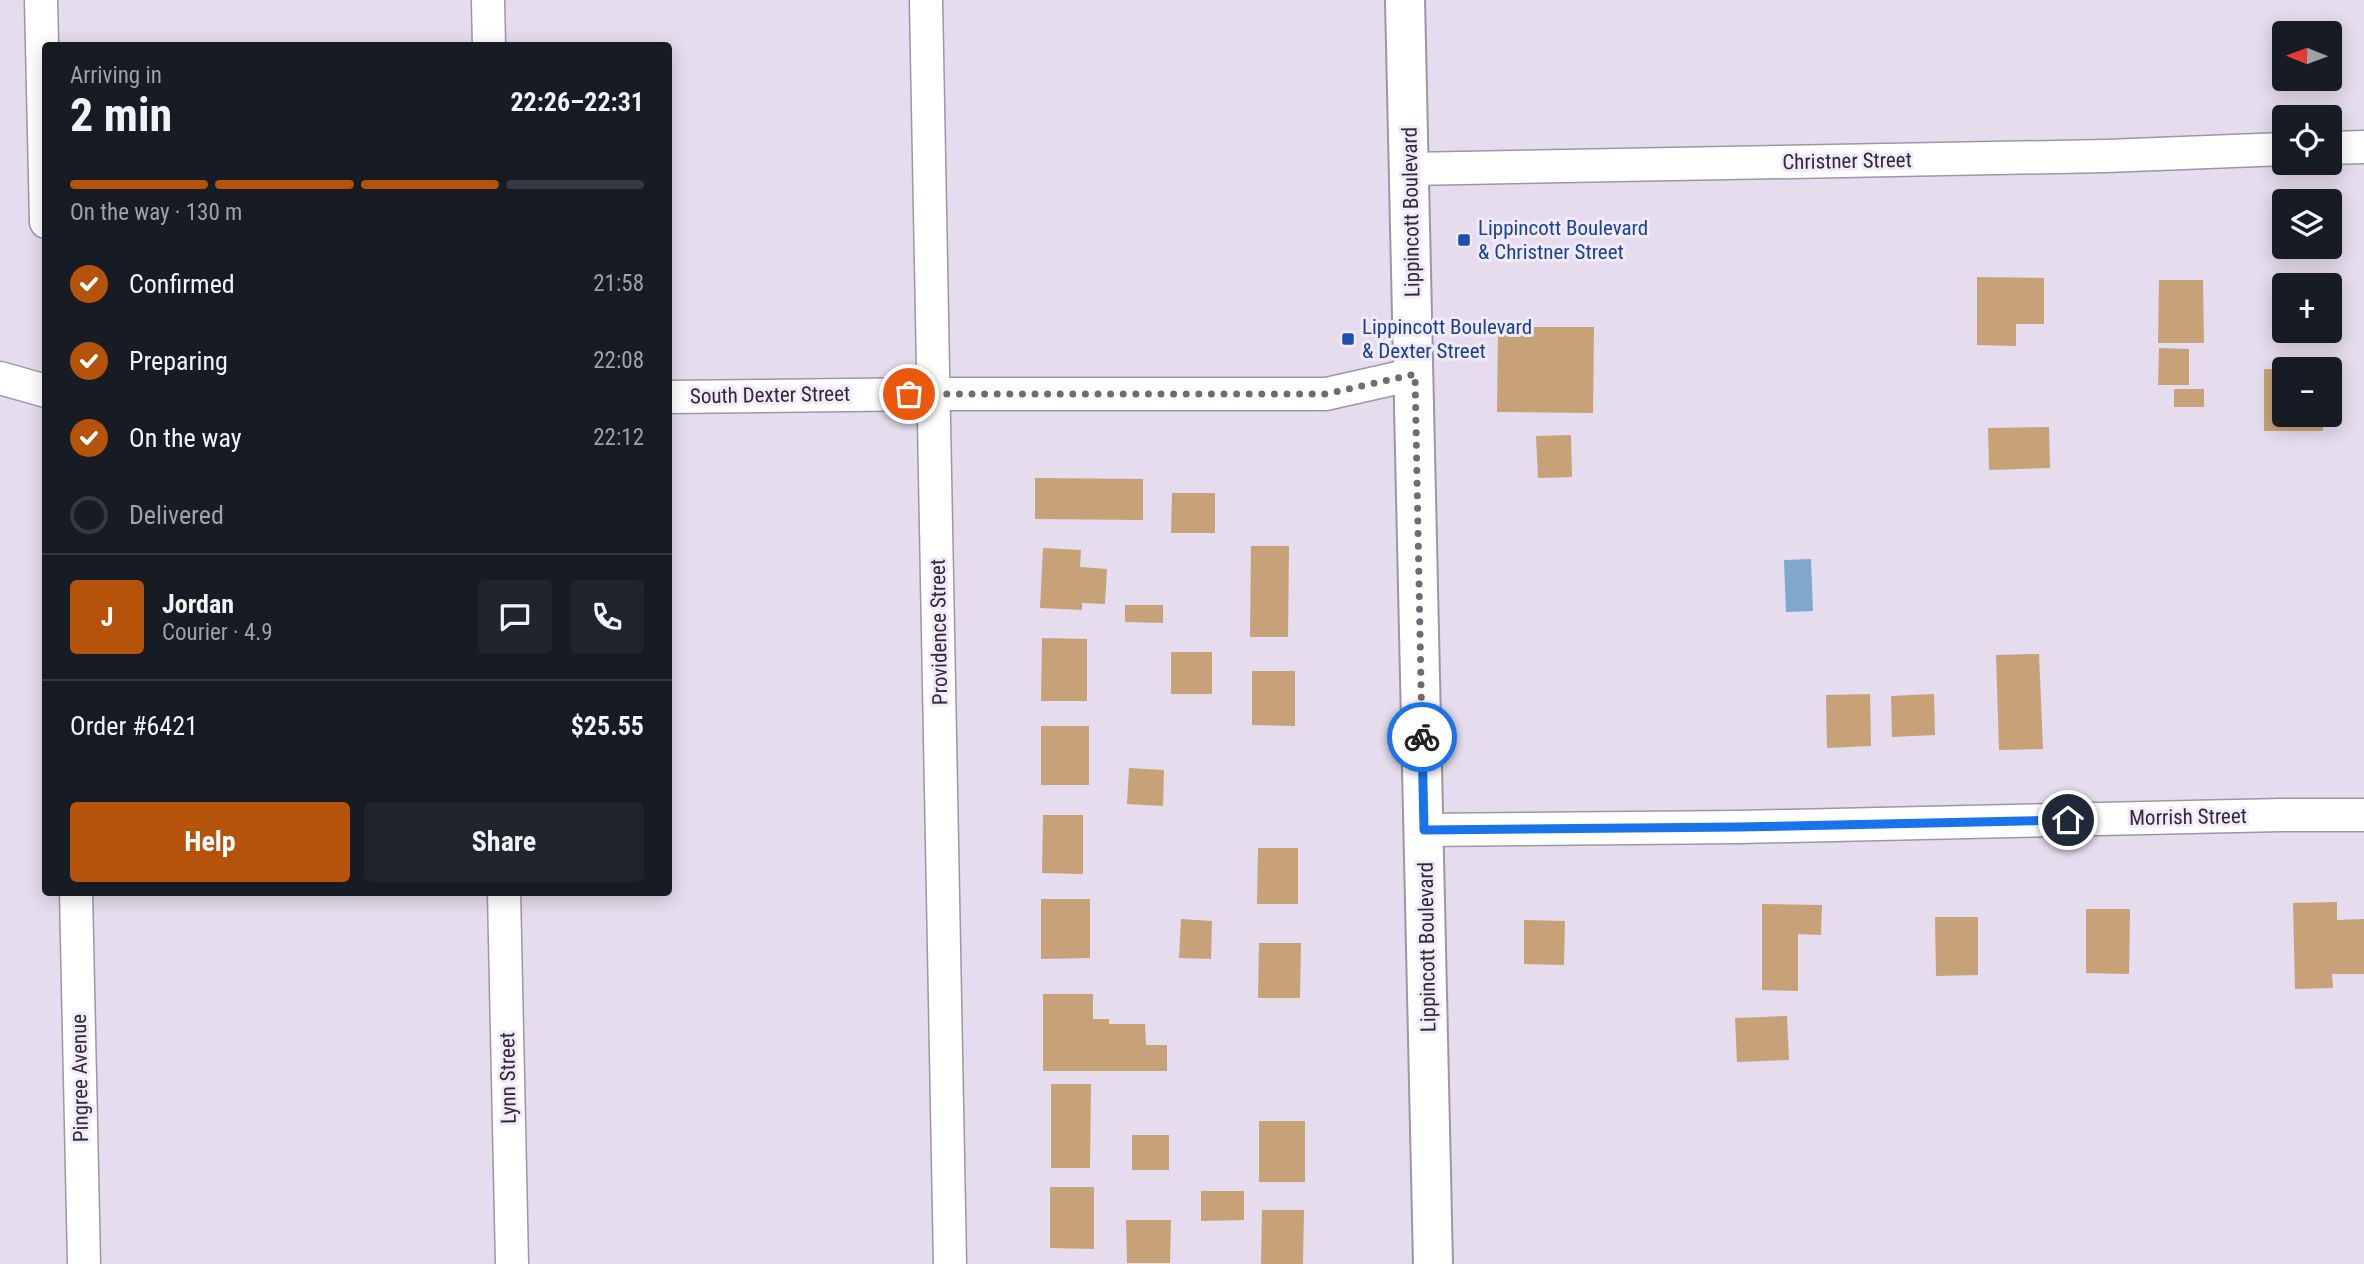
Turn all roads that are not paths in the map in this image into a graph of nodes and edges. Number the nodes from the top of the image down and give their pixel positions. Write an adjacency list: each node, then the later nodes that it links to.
1 (41, 0): 6 (street)
2 (488, 0): 5 (street)
3 (926, 0): 14 (street, Providence Street)
4 (1405, 0): 10 (street, Lippincott Boulevard)
5 (489, 42)
6 (42, 44)
7 (2364, 147): 8 (street)
8 (2342, 148)
9 (2272, 149): 10 (street, Christner Street)
10 (1410, 169): 11 (street, Lippincott Boulevard)
11 (1415, 374): 14 (street, South Dexter Street); 17 (street, Lippincott Boulevard)
12 (0, 379): 13 (street)
13 (42, 390)
14 (934, 394): 15 (street, South Dexter Street); 22 (street, Providence Street)
15 (672, 397)
16 (2364, 815): 17 (street, Morrish Street)
17 (1424, 830): 23 (street, Lippincott Boulevard)
18 (76, 896): 20 (street, Pingree Avenue)
19 (504, 896): 21 (street, Lynn Street)
20 (84, 1264)
21 (512, 1264)
22 (950, 1264)
23 (1433, 1264)

